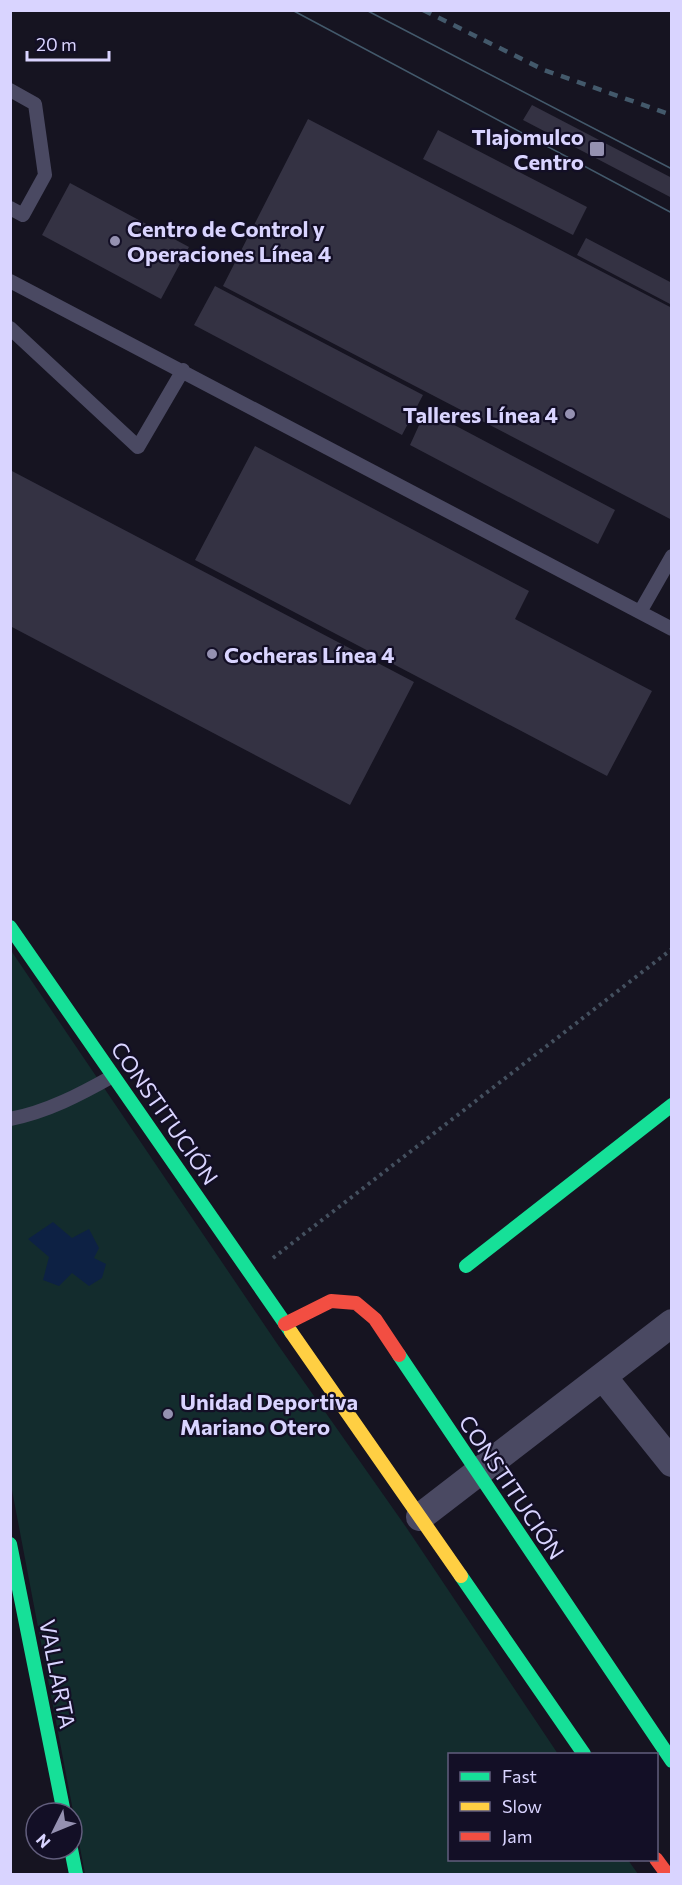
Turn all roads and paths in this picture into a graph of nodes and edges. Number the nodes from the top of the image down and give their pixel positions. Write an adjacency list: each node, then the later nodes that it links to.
1 (10, 90): 2 (lane)
2 (10, 208)
3 (10, 281): 5 (lane)
4 (10, 328): 5 (lane)
5 (183, 370): 7 (lane)
6 (672, 556): 7 (lane)
7 (640, 612): 8 (lane)
8 (672, 629)
9 (10, 927): 11 (main road, CONSTITUCIÓN)
10 (672, 949): 15 (path)
11 (114, 1076): 13 (lane); 15 (main road, CONSTITUCIÓN)
12 (672, 1105): 14 (main road)
13 (10, 1119)
14 (466, 1266)
15 (251, 1275): 17 (main road, CONSTITUCIÓN)
16 (672, 1323): 18 (street)
17 (285, 1324): 20 (main road, CONSTITUCIÓN); 21 (main road, CONSTITUCIÓN)
18 (603, 1377): 19 (street); 20 (street)
19 (672, 1463)
20 (478, 1474): 21 (street); 24 (main road, CONSTITUCIÓN)
21 (420, 1517): 23 (main road, CONSTITUCIÓN)
22 (10, 1544): 25 (main road, VALLARTA)
23 (583, 1753)
24 (672, 1761)
25 (62, 1801)
26 (658, 1861): 27 (main road)
27 (667, 1875)

